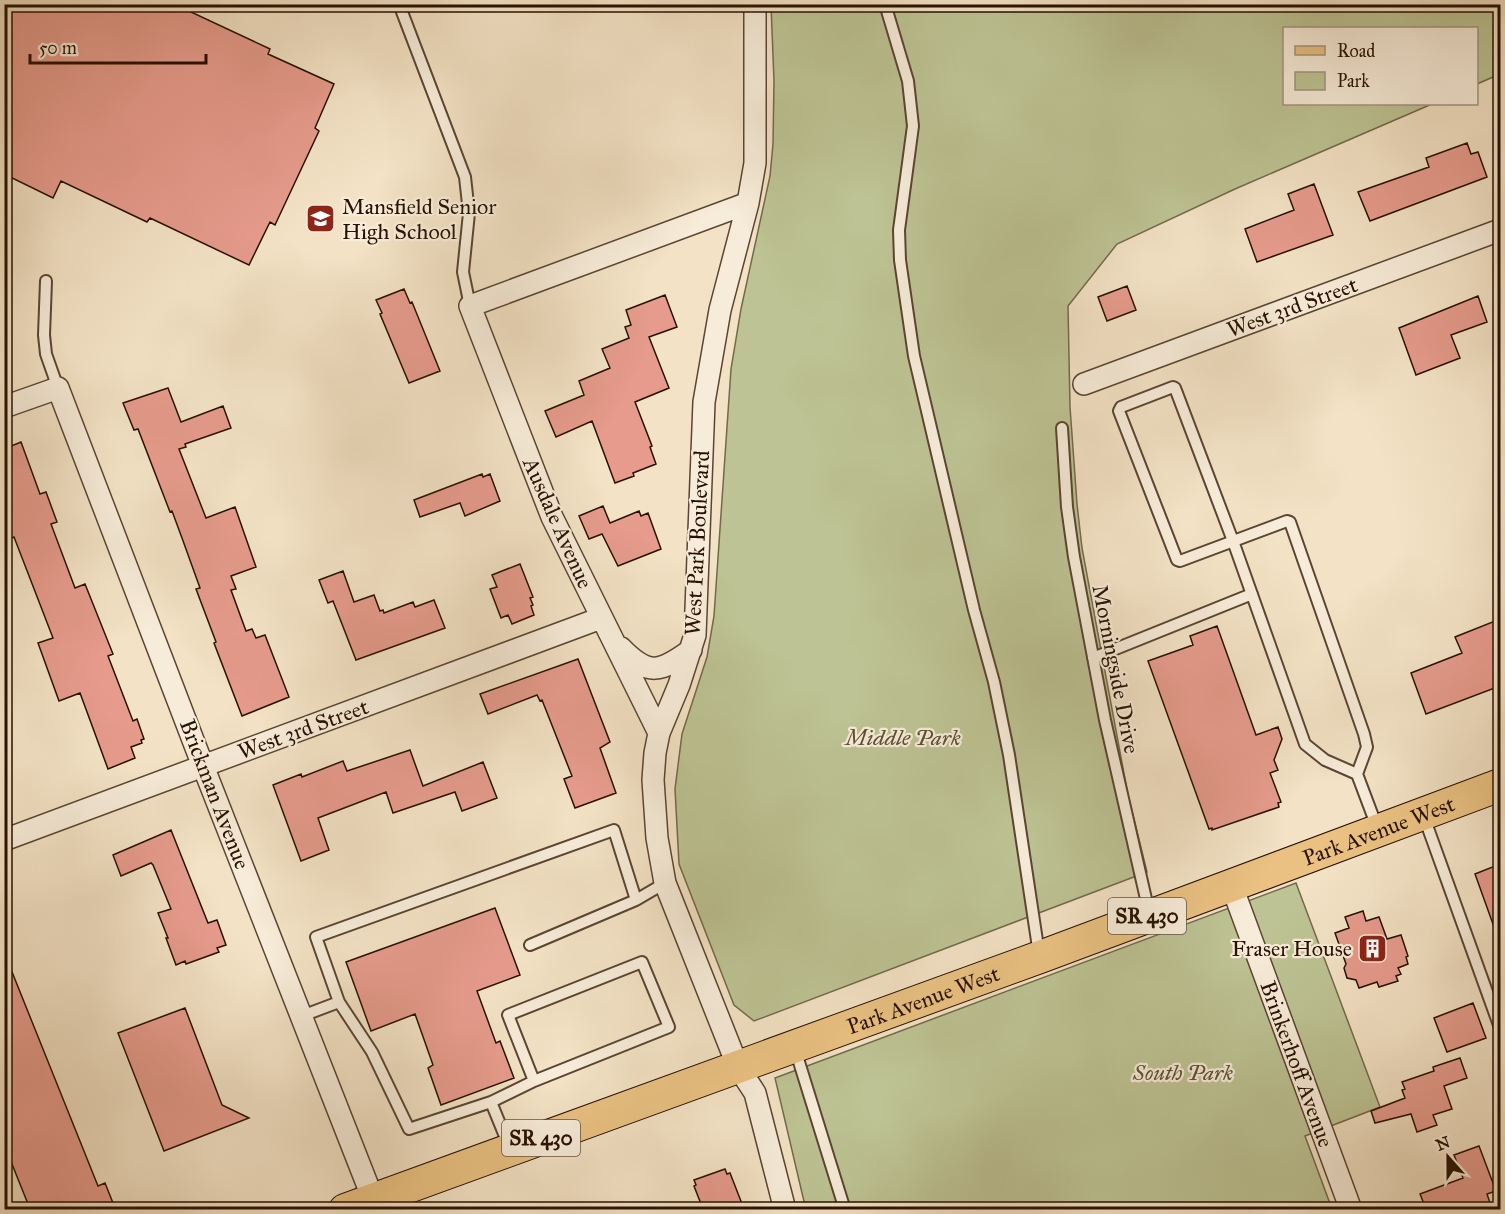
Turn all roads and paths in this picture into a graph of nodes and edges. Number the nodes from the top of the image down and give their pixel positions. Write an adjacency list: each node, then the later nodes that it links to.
1 (399, 4): 7 (lane)
2 (755, 4): 4 (street, West Park Boulevard)
3 (885, 4): 30 (lane)
4 (748, 203): 7 (street); 16 (street, West Park Boulevard)
5 (1500, 230): 8 (street, West 3rd Street)
6 (46, 281): 9 (lane)
7 (470, 306): 14 (street, Ausdale Avenue)
8 (1084, 384)
9 (58, 388): 10 (street); 19 (street, Brickman Avenue)
10 (4, 407)
11 (1062, 428): 17 (lane, Morningside Drive)
12 (1233, 541): 12 (lane); 13 (lane); 20 (lane)
13 (1252, 594): 17 (lane); 20 (lane)
14 (601, 618): 15 (street, Ausdale Avenue); 19 (street, West 3rd Street)
15 (613, 640): 16 (street); 18 (street, Ausdale Avenue)
16 (691, 650): 18 (street, West Park Boulevard)
17 (1093, 658): 28 (lane, Morningside Drive)
18 (659, 734): 25 (street, West Park Boulevard)
19 (203, 766): 24 (street, West 3rd Street); 32 (street, Brickman Avenue)
20 (1357, 774): 23 (lane)
21 (1500, 785): 22 (main road, Park Avenue West / SR 430)
22 (1423, 814): 23 (main road, Park Avenue West / SR 430); 33 (lane)
23 (1379, 830): 26 (main road, Park Avenue West / SR 430)
24 (4, 840)
25 (665, 883): 27 (lane); 35 (street, West Park Boulevard)
26 (1231, 884): 28 (main road, Park Avenue West / SR 430); 42 (street, Brinkerhoff Avenue)
27 (636, 900): 29 (lane); 31 (lane)
28 (1150, 915): 30 (main road, Park Avenue West / SR 430)
29 (530, 945)
30 (1040, 957): 34 (main road, Park Avenue West / SR 430)
31 (339, 1002): 32 (lane); 37 (lane)
32 (302, 1016): 39 (street, Brickman Avenue)
33 (1500, 1028)
34 (794, 1045): 35 (main road, Park Avenue West / SR 430); 41 (lane)
35 (738, 1067): 38 (main road, Park Avenue West / SR 430); 40 (street, West Park Boulevard)
36 (534, 1081): 36 (lane); 37 (lane)
37 (491, 1102): 38 (lane)
38 (510, 1149): 39 (main road, Park Avenue West / SR 430)
39 (359, 1204)
40 (785, 1209)
41 (845, 1209)
42 (1351, 1209)

